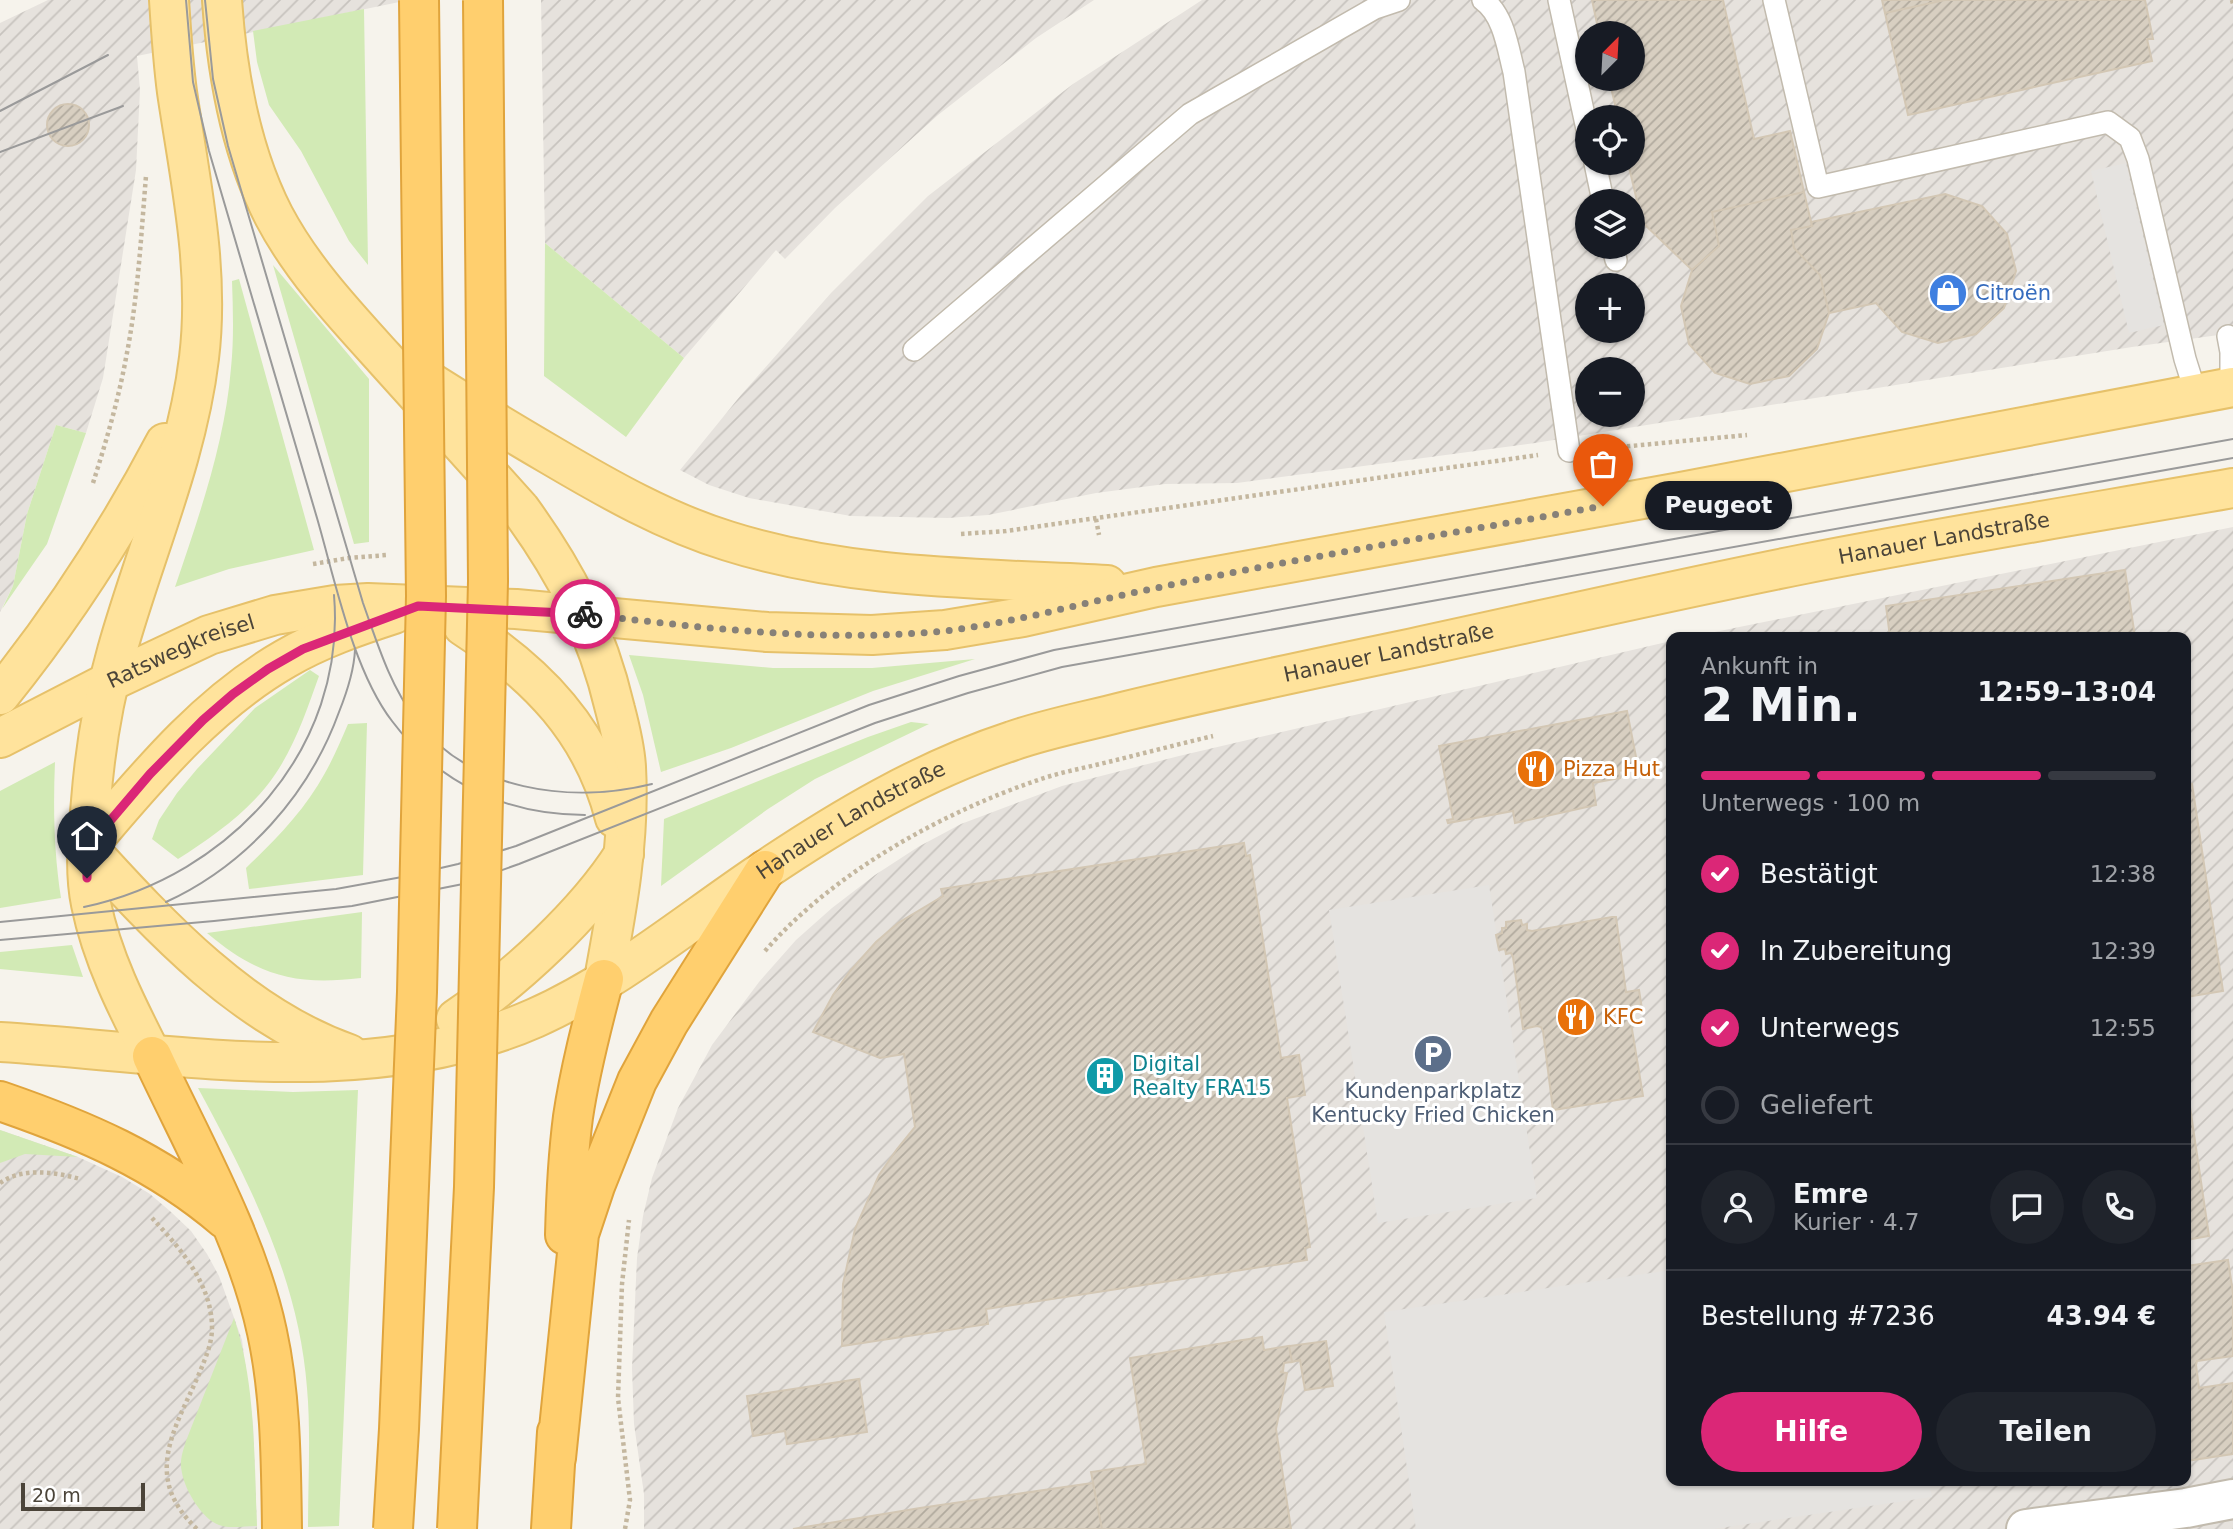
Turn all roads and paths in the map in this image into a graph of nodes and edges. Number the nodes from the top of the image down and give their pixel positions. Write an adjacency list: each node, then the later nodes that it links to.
1 (169, 0): 14 (main road)
2 (419, 0): 49 (highway, bridge)
3 (483, 0): 50 (highway, bridge)
4 (1399, 0): 13 (lane)
5 (1483, 0): 16 (lane)
6 (1559, 0): 9 (lane)
7 (1774, 0): 15 (lane)
8 (223, 18): 11 (main road)
9 (1582, 105)
10 (137, 283): 19 (path)
11 (335, 303): 23 (main road); 25 (main road)
12 (2228, 336): 15 (lane)
13 (914, 350)
14 (194, 385): 26 (main road); 27 (main road)
15 (2220, 389): 23 (main road)
16 (1569, 451)
17 (1534, 456): 20 (path)
18 (2233, 488): 32 (main road, Hanauer Landstraße)
19 (92, 489)
20 (1096, 519): 21 (path); 22 (path)
21 (953, 535)
22 (1099, 535)
23 (1156, 587): 25 (main road)
24 (424, 606): 25 (main road, Ratswegkreisel); 26 (main road, Ratswegkreisel); 30 (main road, Ratswegkreisel); 31 (main road)
25 (585, 614): 31 (main road)
26 (109, 682): 28 (main road); 30 (main road, Ratswegkreisel)
27 (0, 695)
28 (0, 738)
29 (1121, 759): 33 (path)
30 (87, 848): 36 (main road, Ratswegkreisel); 37 (main road)
31 (624, 854): 34 (main road); 37 (main road)
32 (765, 870): 34 (main road, Hanauer Landstraße); 44 (highway)
33 (762, 954)
34 (604, 979): 37 (main road); 44 (highway)
35 (0, 1042): 36 (main road)
36 (152, 1056): 37 (main road); 43 (highway)
37 (383, 1059)
38 (0, 1101): 43 (highway)
39 (85, 1180): 40 (path)
40 (0, 1183)
41 (150, 1216): 47 (path)
42 (630, 1216): 52 (path)
43 (232, 1225): 48 (highway)
44 (556, 1458): 51 (highway)
45 (2233, 1499): 46 (street)
46 (2188, 1518): 53 (street)
47 (197, 1529)
48 (282, 1529)
49 (393, 1529)
50 (457, 1529)
51 (551, 1529)
52 (625, 1529)
53 (2026, 1529)

